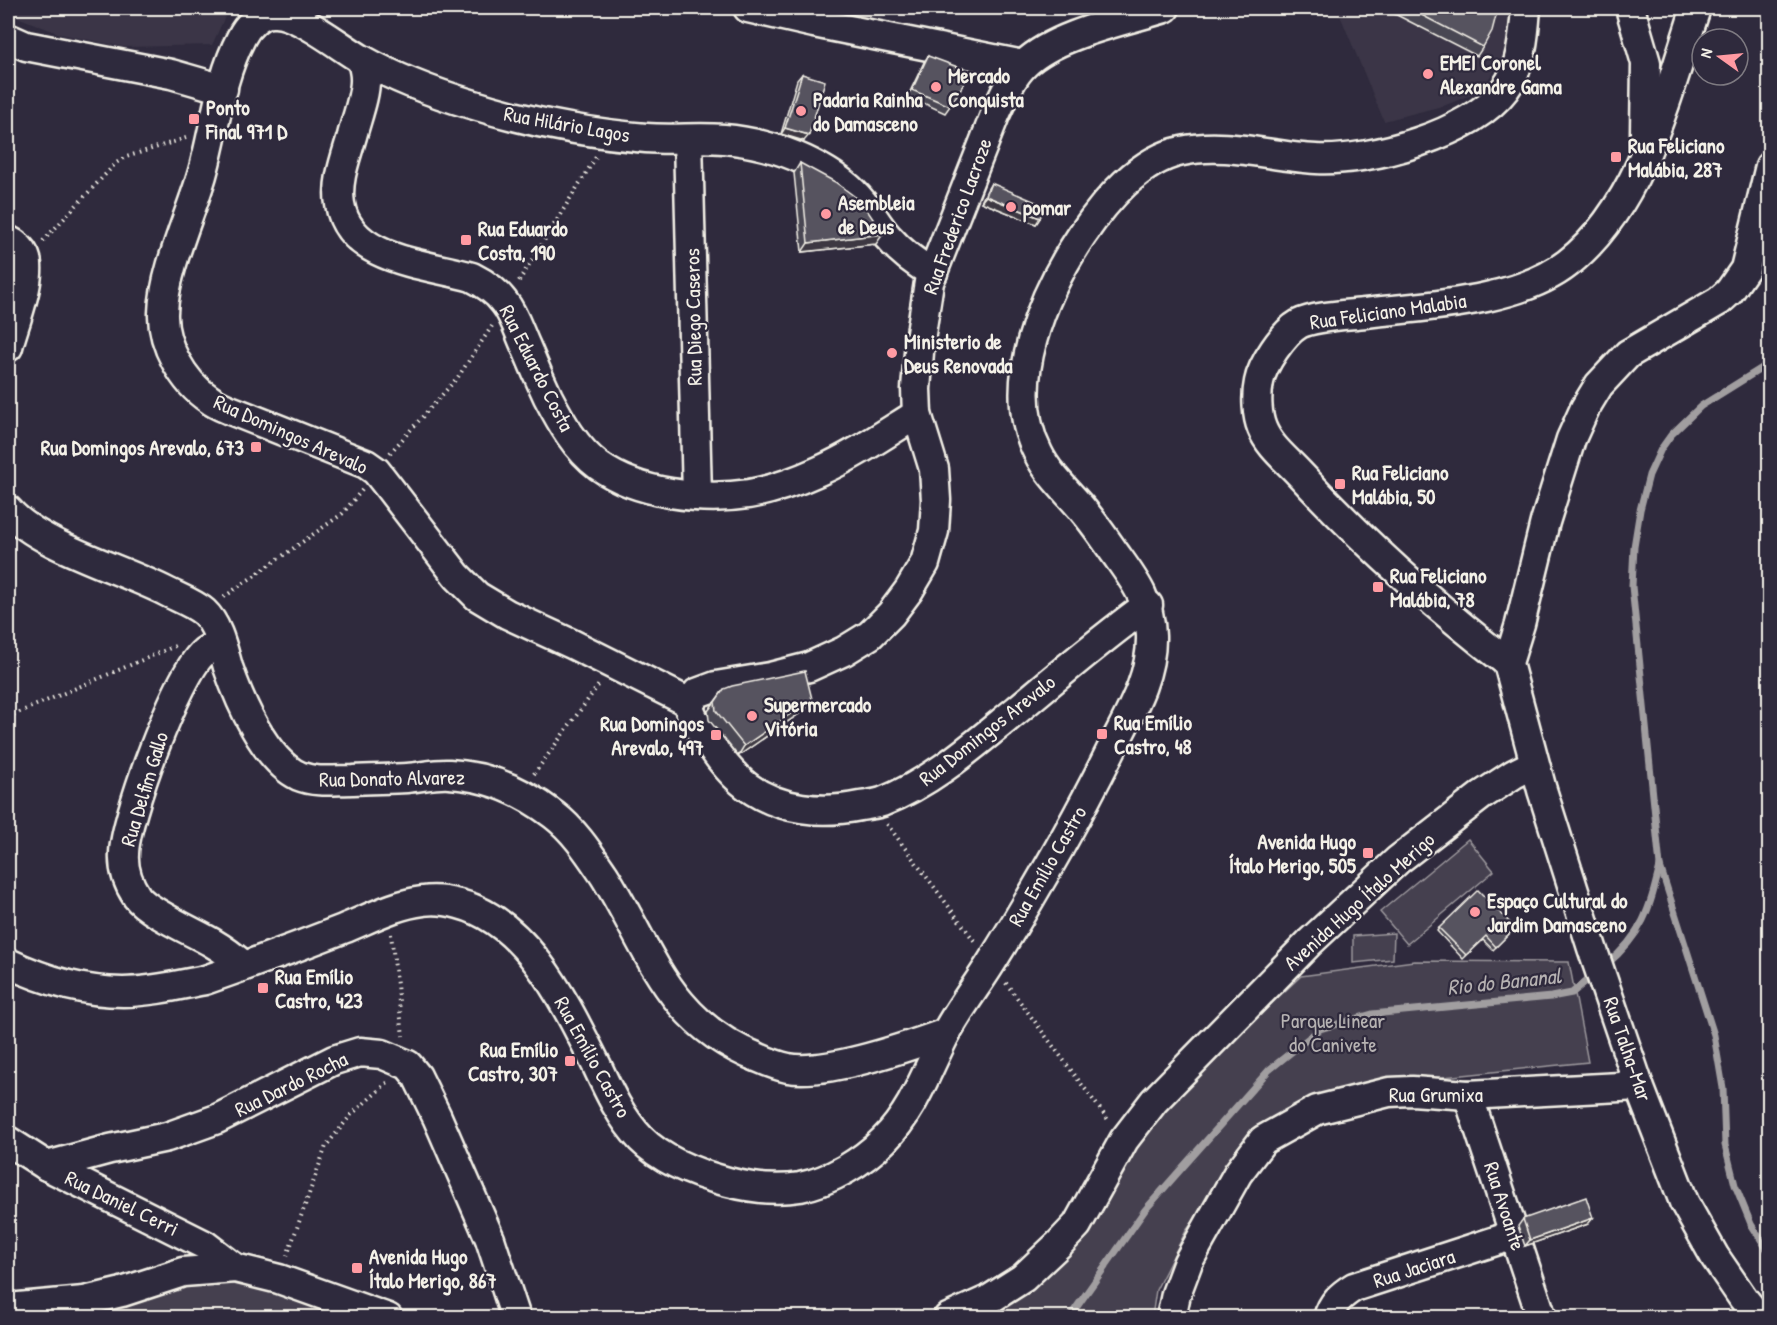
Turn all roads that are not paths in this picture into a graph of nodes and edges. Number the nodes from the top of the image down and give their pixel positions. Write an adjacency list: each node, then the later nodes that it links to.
1 (748, 8): 9 (street)
2 (1165, 8): 9 (street, Rua Frederico Lacroze)
3 (1526, 8): 20 (street)
4 (1630, 8): 12 (street)
5 (1696, 8): 12 (street, Rua Feliciano Malabia)
6 (273, 10): 8 (street, Rua Hilário Lagos); 10 (street, Rua Hilário Lagos)
7 (8, 38): 10 (street)
8 (363, 60): 11 (street, Rua Hilário Lagos); 18 (street, Rua Eduardo Costa)
9 (1023, 65): 15 (street, Rua Frederico Lacroze)
10 (223, 88): 23 (street, Rua Domingos Arevalo)
11 (688, 139): 15 (street, Rua Hilário Lagos); 18 (street, Rua Diego Caseros)
12 (1645, 153): 22 (street, Rua Feliciano Malabia)
13 (1770, 166): 22 (street)
14 (16, 248): 16 (street)
15 (933, 273): 17 (street, Rua Frederico Lacroze)
16 (8, 347)
17 (917, 414): 18 (street, Rua Eduardo Costa); 23 (street, Rua Frederico Lacroze)
18 (697, 496)
19 (8, 510): 21 (street)
20 (1148, 605): 23 (street, Rua Domingos Arevalo); 27 (street, Rua Emílio Castro)
21 (213, 628): 26 (street, Rua Delfim Gallo); 27 (street, Rua Donato Alvarez)
22 (1508, 663): 24 (street)
23 (690, 703)
24 (1534, 764): 28 (street, Rua Talha-Mar); 37 (street, Avenida Hugo Ítalo Merigo)
25 (8, 963): 26 (street, Rua Emílio Castro)
26 (244, 966): 27 (street, Rua Emílio Castro)
27 (946, 1033)
28 (1639, 1086): 29 (street, Rua Grumixa); 41 (street, Rua Talha-Mar)
29 (1468, 1095): 32 (street, Rua Avoante); 38 (street, Rua Grumixa)
30 (8, 1141): 31 (street, Rua Daniel Cerri)
31 (47, 1166): 33 (street, Rua Daniel Cerri); 36 (street, Rua Dardo Rocha)
32 (1514, 1235): 39 (street, Rua Jaciara); 40 (street, Rua Avoante)
33 (234, 1268): 34 (street); 35 (street)
34 (8, 1308)
35 (388, 1317)
36 (516, 1317)
37 (948, 1317)
38 (1171, 1317)
39 (1328, 1317)
40 (1542, 1317)
41 (1759, 1317)

